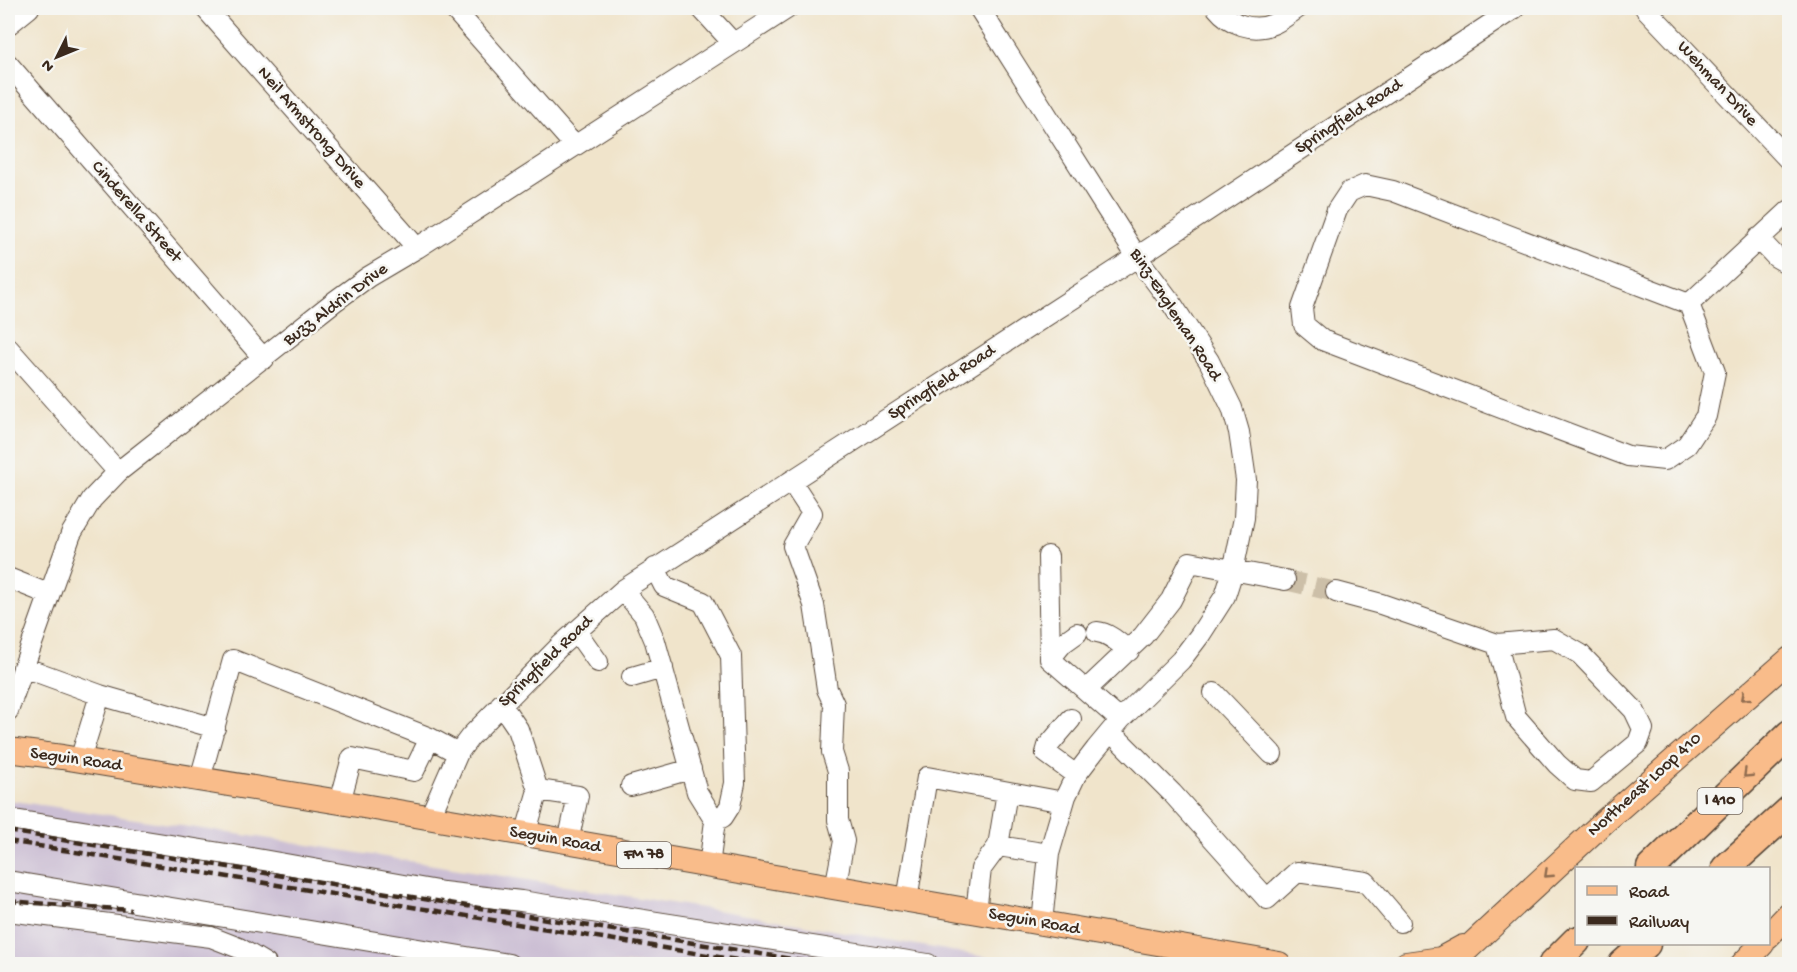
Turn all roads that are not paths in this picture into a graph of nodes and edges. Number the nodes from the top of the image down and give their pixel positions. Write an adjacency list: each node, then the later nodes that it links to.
1 (29, 8): 11 (street)
2 (205, 8): 18 (street, Neil Armstrong Drive)
3 (453, 8): 14 (street)
4 (702, 8): 12 (street)
5 (788, 8): 12 (street, Buzz Aldrin Drive)
6 (980, 8): 19 (street, Binz-Engleman Road)
7 (1217, 8): 8 (street)
8 (1298, 8)
9 (1515, 8): 19 (street, Springfield Road)
10 (1645, 8): 15 (street, Wehman Drive)
11 (8, 26)
12 (733, 43): 14 (street, Buzz Aldrin Drive)
13 (8, 64): 24 (street, Cinderella Street)
14 (574, 145): 18 (street, Buzz Aldrin Drive)
15 (1790, 161)
16 (1790, 210): 17 (street)
17 (1762, 234): 20 (street); 21 (street); 22 (street)
18 (417, 248): 24 (street, Buzz Aldrin Drive)
19 (1137, 257): 26 (street, Springfield Road); 29 (street, Binz-Engleman Road)
20 (1790, 258)
21 (1790, 265)
22 (1689, 304): 22 (street)
23 (8, 348): 25 (street)
24 (264, 359): 25 (street, Buzz Aldrin Drive)
25 (118, 472): 34 (street, Buzz Aldrin Drive)
26 (791, 481): 28 (street, Springfield Road); 78 (street)
27 (1048, 556): 39 (street)
28 (656, 568): 32 (street, Springfield Road); 69 (street)
29 (1233, 569): 31 (street); 37 (street); 50 (street, Binz-Engleman Road)
30 (8, 578): 34 (street)
31 (1285, 579)
32 (623, 590): 35 (street, Springfield Road); 42 (street)
33 (1336, 592): 36 (street)
34 (48, 594): 41 (street, Buzz Aldrin Drive)
35 (576, 631): 40 (street); 47 (street, Springfield Road)
36 (1497, 644): 36 (street)
37 (1129, 651): 39 (street); 44 (street)
38 (1790, 658): 86 (main road, Northeast Loop 410, one-way to 86)
39 (1050, 659): 44 (street)
40 (598, 662)
41 (23, 667): 46 (street); 48 (street, Buzz Aldrin Drive)
42 (663, 668): 43 (street); 58 (street)
43 (632, 677)
44 (1086, 690): 50 (street)
45 (1214, 693): 56 (street)
46 (100, 695): 51 (street); 57 (street)
47 (501, 704): 55 (street, Springfield Road); 62 (street)
48 (8, 711)
49 (1071, 719): 59 (street)
50 (1115, 726): 59 (street, Binz-Engleman Road); 83 (street)
51 (214, 728): 53 (street); 60 (street)
52 (1785, 737): 75 (highway, I 410, one-way to 75)
53 (430, 738): 55 (street); 64 (street)
54 (8, 750): 57 (main road, Seguin Road / FM 78)
55 (458, 753): 68 (street, Springfield Road)
56 (1272, 754)
57 (80, 760): 60 (main road, Seguin Road / FM 78)
58 (691, 769): 61 (street); 69 (street)
59 (1076, 775): 65 (street, Binz-Engleman Road)
60 (200, 779): 64 (main road, Seguin Road / FM 78)
61 (631, 786)
62 (538, 790): 70 (street); 71 (street)
63 (1007, 792): 65 (street); 72 (street); 79 (street)
64 (340, 802): 68 (main road, Seguin Road / FM 78)
65 (1064, 802): 73 (street, Binz-Engleman Road)
66 (1790, 812): 76 (highway)
67 (8, 819): 92 (street)
68 (429, 819): 70 (main road, Seguin Road / FM 78)
69 (715, 821): 74 (street)
70 (525, 835): 71 (main road, Seguin Road / FM 78)
71 (568, 842): 74 (main road, Seguin Road / FM 78)
72 (998, 846): 73 (street); 81 (street)
73 (1049, 854): 84 (street, Binz-Engleman Road)
74 (709, 866): 78 (main road, Seguin Road / FM 78)
75 (1652, 867)
76 (1727, 867)
77 (8, 881): 91 (street)
78 (835, 888): 79 (main road, Seguin Road / FM 78)
79 (907, 900): 81 (main road, Seguin Road / FM 78)
80 (8, 911): 90 (street)
81 (976, 912): 84 (main road, Seguin Road / FM 78)
82 (1790, 913): 85 (main road)
83 (1400, 922)
84 (1042, 923): 93 (main road, Seguin Road / FM 78)
85 (1770, 934)
86 (1476, 941): 94 (main road); 95 (main road, Northeast Loop 410)
87 (1575, 943): 96 (highway)
88 (1645, 945): 97 (highway)
89 (1761, 945): 98 (main road)
90 (266, 964)
91 (509, 964)
92 (928, 964)
93 (1279, 964)
94 (1406, 964)
95 (1451, 964)
96 (1553, 964)
97 (1623, 964)
98 (1743, 964)

